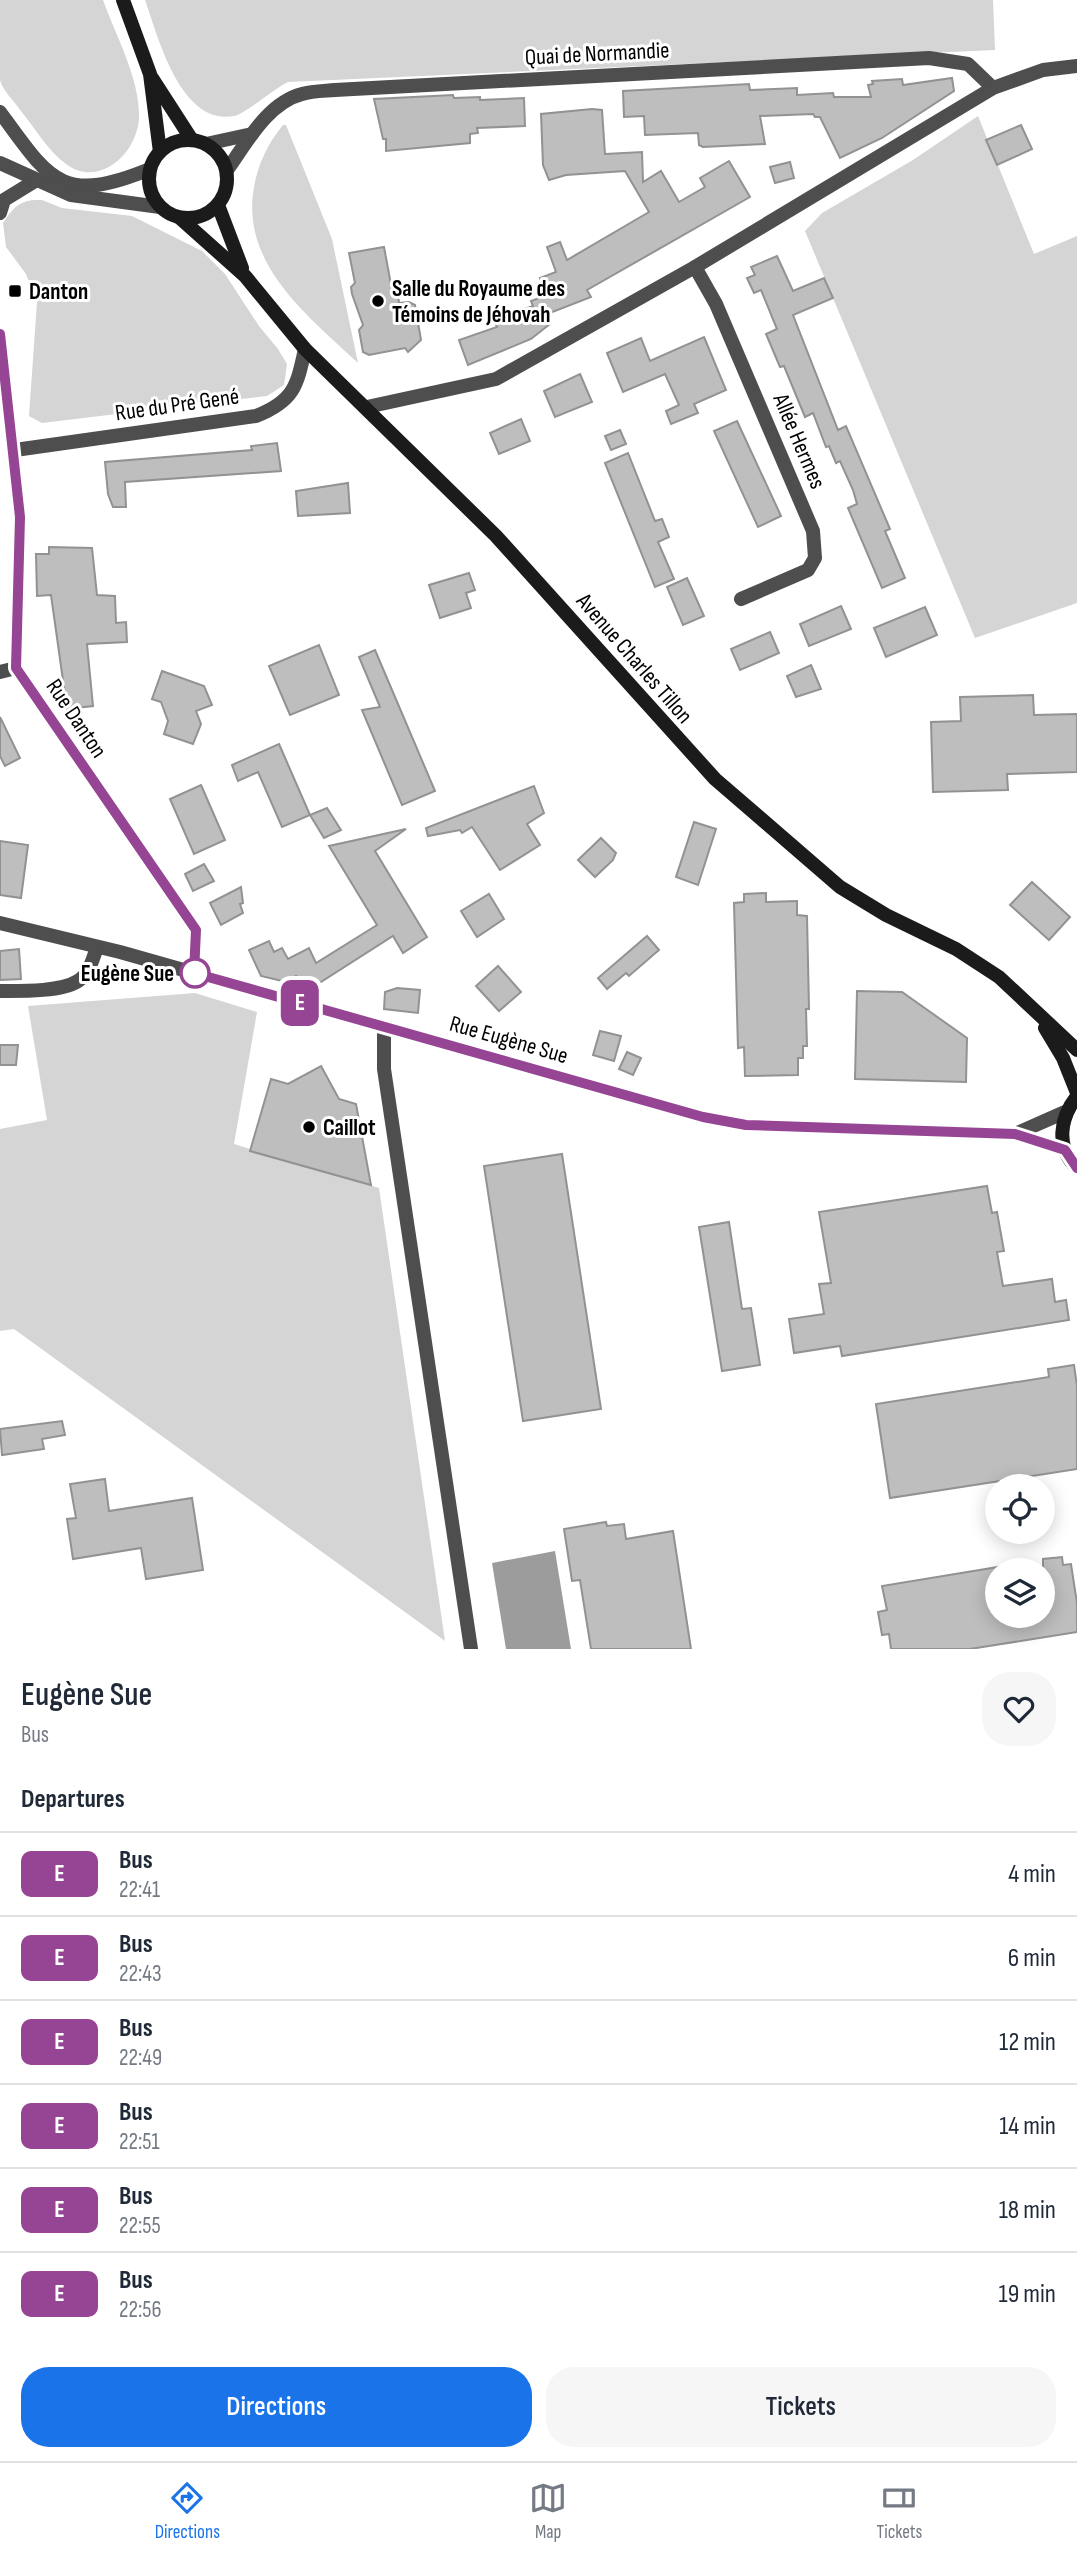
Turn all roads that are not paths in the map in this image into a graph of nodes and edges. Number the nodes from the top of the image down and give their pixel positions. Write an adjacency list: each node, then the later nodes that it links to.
1 (123, 0): 3 (street)
2 (1077, 66): 4 (street)
3 (150, 74): 7 (street); 8 (street)
4 (993, 88): 6 (street, Quai de Normandie); 17 (street)
5 (0, 112): 10 (street)
6 (252, 134): 7 (street); 11 (street, Quai de Normandie)
7 (199, 142): 8 (street); 11 (street)
8 (160, 152): 10 (street)
9 (0, 163): 12 (street)
10 (150, 169): 14 (street)
11 (227, 170): 13 (street)
12 (35, 181): 14 (street); 15 (street)
13 (218, 205): 16 (street); 18 (street, Avenue Charles Tillon)
14 (160, 207): 16 (street)
15 (0, 213)
16 (180, 218): 18 (street, Avenue Charles Tillon)
17 (695, 267): 21 (street); 23 (street, Allée Hermes)
18 (245, 276): 20 (street, Avenue Charles Tillon)
19 (0, 334): 22 (street, Rue Danton)
20 (305, 349): 21 (street, Avenue Charles Tillon); 22 (street, Rue du Pré Gené)
21 (367, 407): 30 (street, Avenue Charles Tillon)
22 (15, 450): 24 (street, Rue Danton)
23 (741, 599)
24 (16, 668): 25 (street); 28 (street, Rue Danton)
25 (0, 671)
26 (0, 923): 27 (street, Rue Eugène Sue)
27 (97, 947): 28 (street, Rue Eugène Sue); 29 (street)
28 (194, 973): 31 (street, Rue Eugène Sue)
29 (0, 991)
30 (1037, 1014): 32 (street, Avenue Charles Tillon); 33 (street, Avenue Charles Tillon)
31 (384, 1027): 35 (street, Rue Eugène Sue); 38 (street)
32 (1077, 1050)
33 (1077, 1094): 34 (street)
34 (1065, 1112): 35 (street, Rue Eugène Sue); 36 (street)
35 (1015, 1134): 36 (street, Rue Eugène Sue)
36 (1065, 1150): 37 (street)
37 (1077, 1168)
38 (471, 1649)

